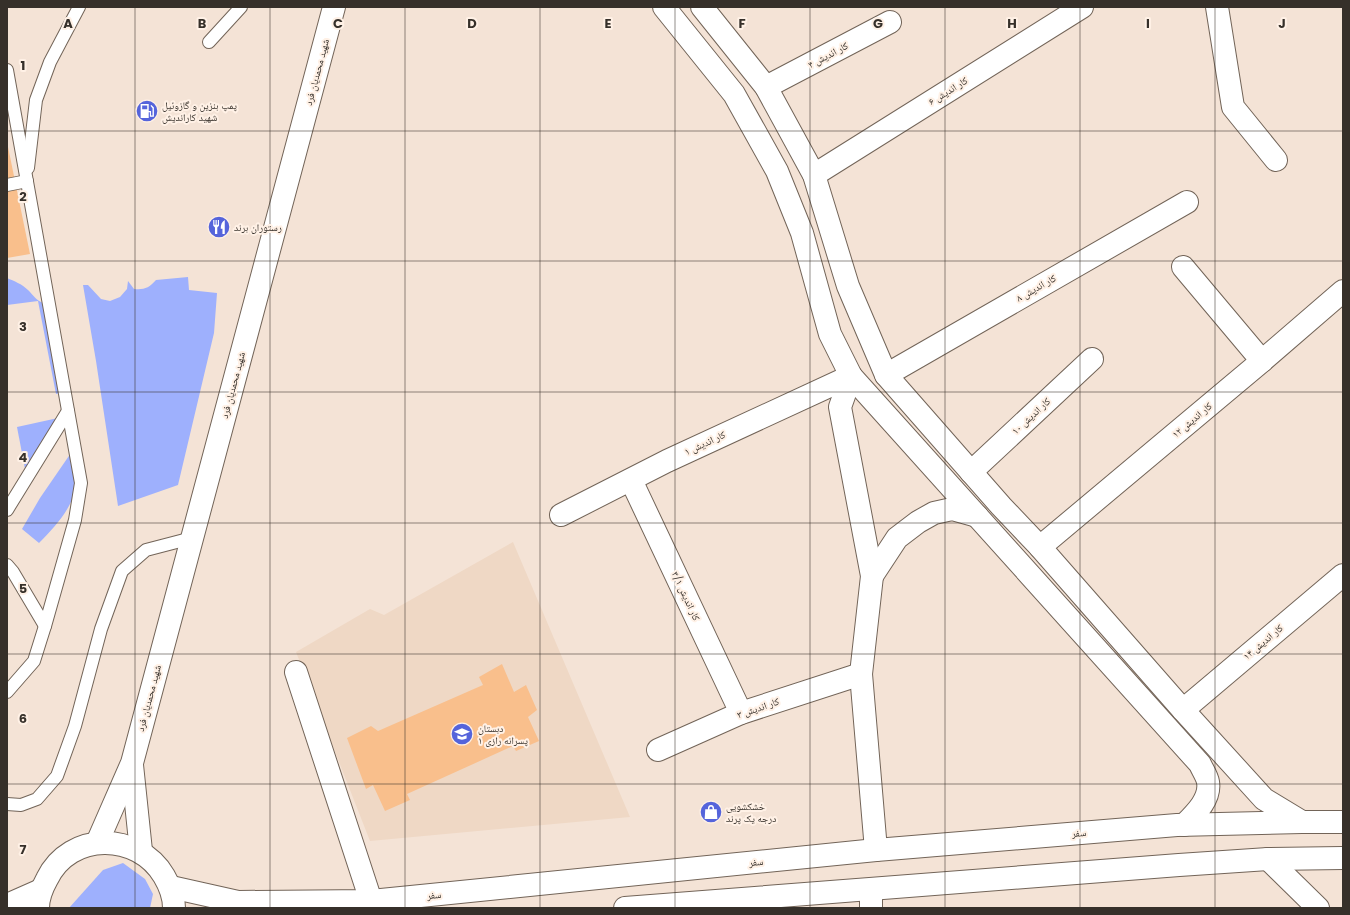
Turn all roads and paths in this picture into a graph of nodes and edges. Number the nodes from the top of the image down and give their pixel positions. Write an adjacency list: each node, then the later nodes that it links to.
1 (79, 7): 14 (lane)
2 (241, 7): 9 (lane)
3 (664, 7): 22 (street)
4 (702, 7): 11 (street)
5 (1082, 7): 13 (street, ۶ کار اندیش)
6 (1217, 7): 12 (street)
7 (329, 11): 29 (street, شهید محمدیان فرد)
8 (890, 22): 11 (street, ۴ کار اندیش)
9 (209, 42)
10 (7, 70): 14 (lane)
11 (766, 88): 13 (street)
12 (1276, 160)
13 (814, 175): 21 (street)
14 (27, 181): 15 (lane); 23 (lane)
15 (7, 185)
16 (1187, 202): 21 (street, ۸ کار اندیش)
17 (1183, 267): 20 (street)
18 (1343, 291): 20 (street, ۱۲ کار اندیش)
19 (1092, 359): 24 (street, ۱۰ کار اندیش)
20 (1262, 361): 30 (street, ۱۲ کار اندیش)
21 (886, 375): 24 (street)
22 (850, 376): 25 (street, ۱ کار اندیش); 28 (street); 33 (street)
23 (68, 411): 26 (lane); 34 (lane)
24 (971, 472): 30 (street)
25 (631, 480): 27 (street, ۱ کار اندیش); 39 (street, ۳/۱ کار اندیش)
26 (7, 510)
27 (561, 515)
28 (977, 516): 33 (street); 45 (street)
29 (192, 538): 41 (street, شهید محمدیان فرد); 42 (lane)
30 (1040, 547): 38 (street)
31 (7, 565): 34 (lane)
32 (1343, 575): 38 (street, ۱۴ کار اندیش)
33 (872, 576): 36 (street)
34 (45, 626): 37 (lane)
35 (296, 672): 54 (street)
36 (861, 674): 39 (street, ۳ کار اندیش); 47 (street)
37 (7, 692)
38 (1183, 710): 43 (street)
39 (741, 713): 40 (street, ۳ کار اندیش)
40 (658, 750)
41 (132, 763): 46 (street); 48 (street)
42 (7, 804)
43 (1302, 822): 44 (street, سفر); 45 (street, سفر)
44 (1343, 822)
45 (1184, 825): 47 (street, سفر)
46 (97, 843): 48 (street); 52 (street)
47 (876, 850): 54 (street, سفر)
48 (141, 851): 51 (street)
49 (1268, 860): 50 (street); 53 (street); 57 (street)
50 (1340, 863)
51 (172, 898): 54 (street, سفر)
52 (40, 899): 55 (street)
53 (871, 899): 56 (street)
54 (371, 901)
55 (7, 905)
56 (625, 908)
57 (1318, 908)

